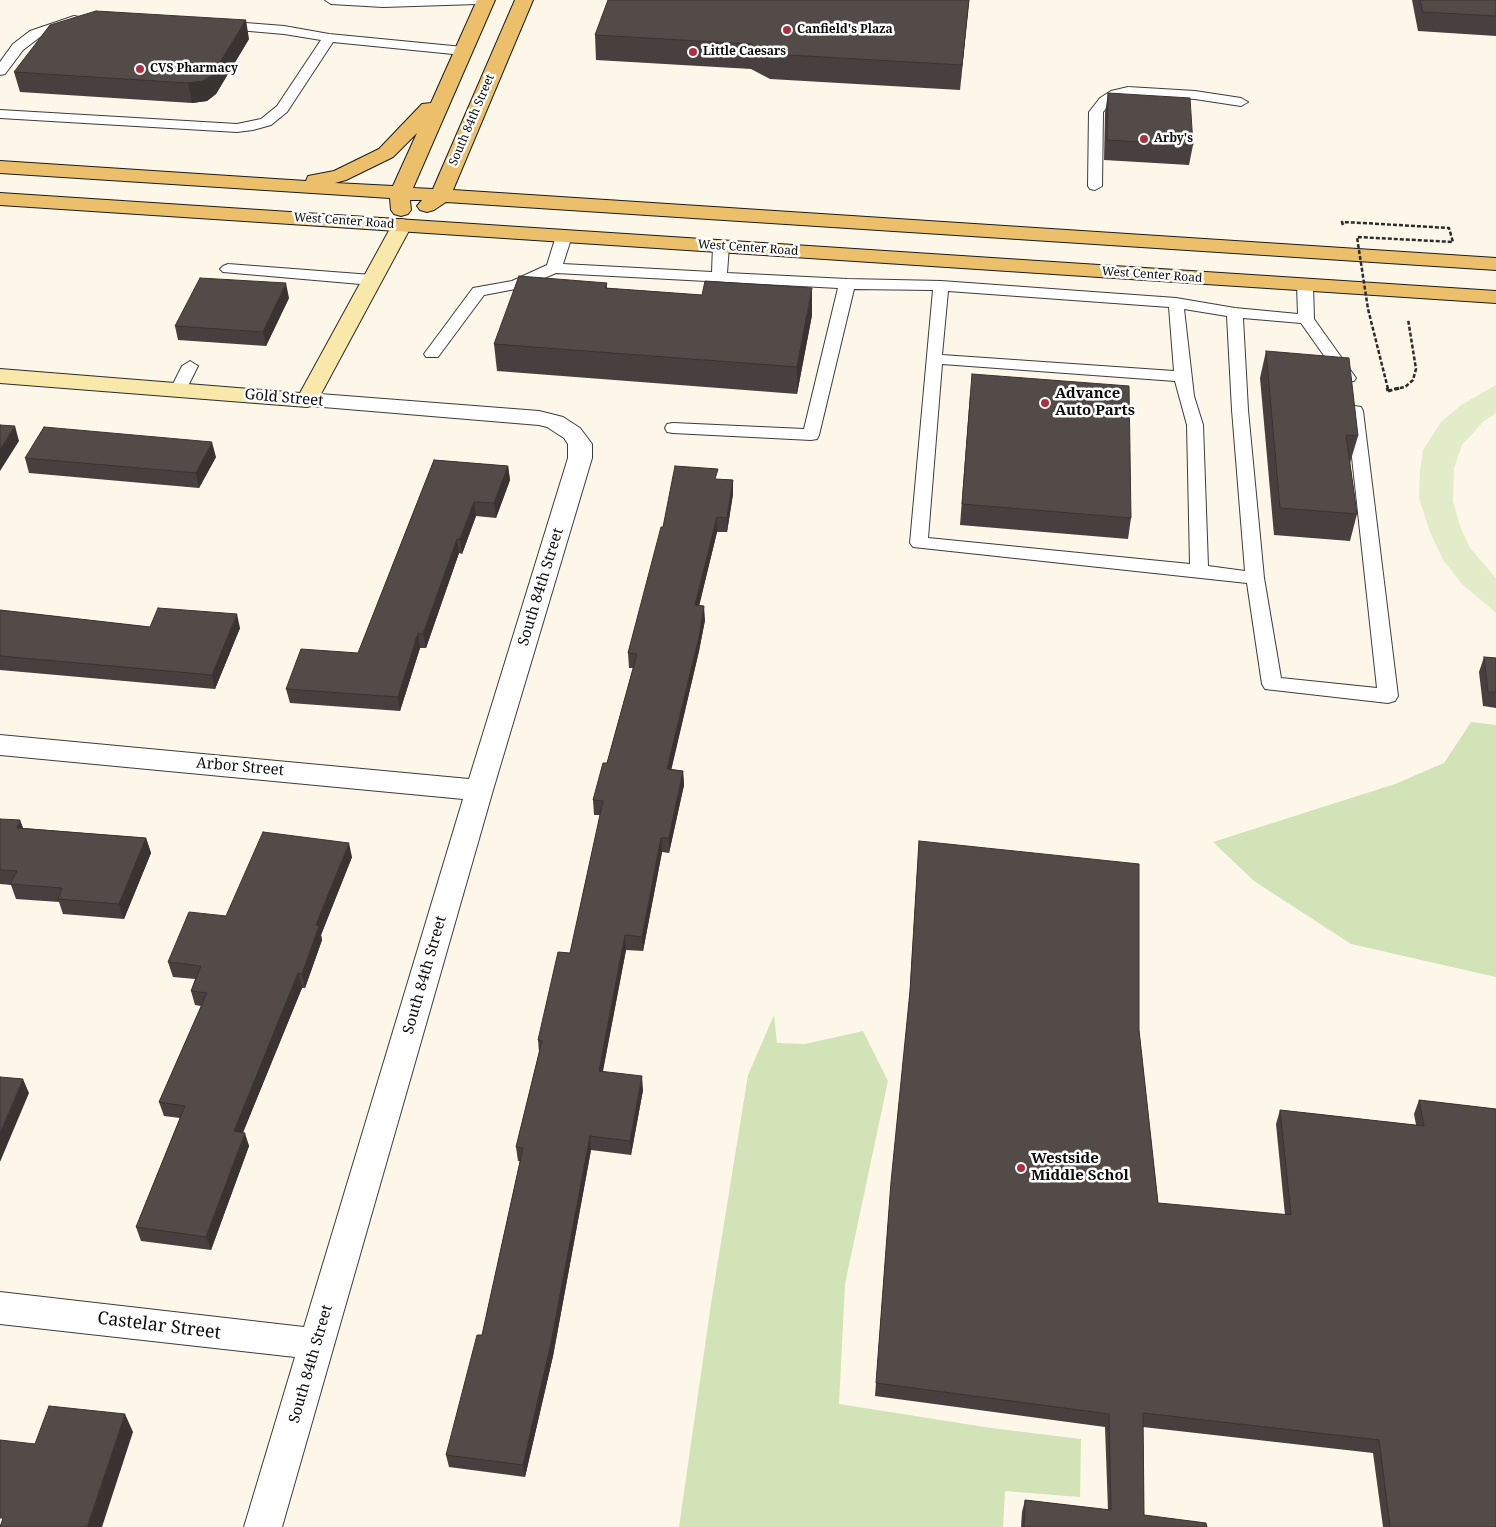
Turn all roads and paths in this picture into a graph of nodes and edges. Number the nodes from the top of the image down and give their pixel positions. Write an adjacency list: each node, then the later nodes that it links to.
1 (330, 0): 2 (lane)
2 (477, 0)
3 (486, 0): 8 (main road)
4 (524, 0): 17 (main road, South 84th Street)
5 (89, 18): 9 (lane)
6 (204, 24): 7 (lane)
7 (329, 38): 8 (lane); 12 (lane)
8 (463, 51): 10 (main road)
9 (0, 71)
10 (447, 88): 14 (main road); 16 (main road)
11 (1241, 102): 15 (lane)
12 (0, 114)
13 (0, 167): 14 (main road)
14 (247, 184): 16 (main road)
15 (1095, 186)
16 (400, 194): 17 (main road); 20 (main road)
17 (440, 197): 20 (main road); 23 (main road)
18 (0, 199): 20 (main road, West Center Road)
19 (1363, 223): 31 (path, bridge)
20 (402, 225): 21 (main road, West Center Road); 27 (main road)
21 (564, 236): 22 (main road, West Center Road); 24 (lane)
22 (721, 246): 26 (lane); 29 (main road, West Center Road)
23 (1496, 264)
24 (554, 268): 26 (lane); 36 (lane)
25 (228, 269): 27 (lane)
26 (718, 277): 28 (lane)
27 (372, 280): 42 (main road)
28 (846, 284): 30 (lane); 44 (lane)
29 (1304, 285): 31 (main road, West Center Road); 35 (lane)
30 (941, 286): 33 (lane); 37 (lane)
31 (1404, 291): 32 (main road, West Center Road)
32 (1496, 297)
33 (1176, 303): 34 (lane); 40 (lane)
34 (1235, 313): 35 (lane); 46 (lane)
35 (1306, 318): 46 (lane)
36 (432, 354)
37 (934, 359): 40 (lane); 45 (lane)
38 (190, 366): 41 (lane)
39 (0, 376): 41 (main road, Gold Street)
40 (1182, 378): 45 (lane)
41 (178, 390): 42 (main road, Gold Street)
42 (307, 400): 43 (street, Gold Street)
43 (566, 428): 48 (street, South 84th Street)
44 (672, 428)
45 (1199, 571): 46 (lane)
46 (1255, 578)
47 (0, 745): 48 (street, Arbor Street)
48 (480, 790): 50 (street, South 84th Street)
49 (0, 1308): 50 (street, Castelar Street)
50 (317, 1344): 51 (street, South 84th Street)
51 (263, 1527)

